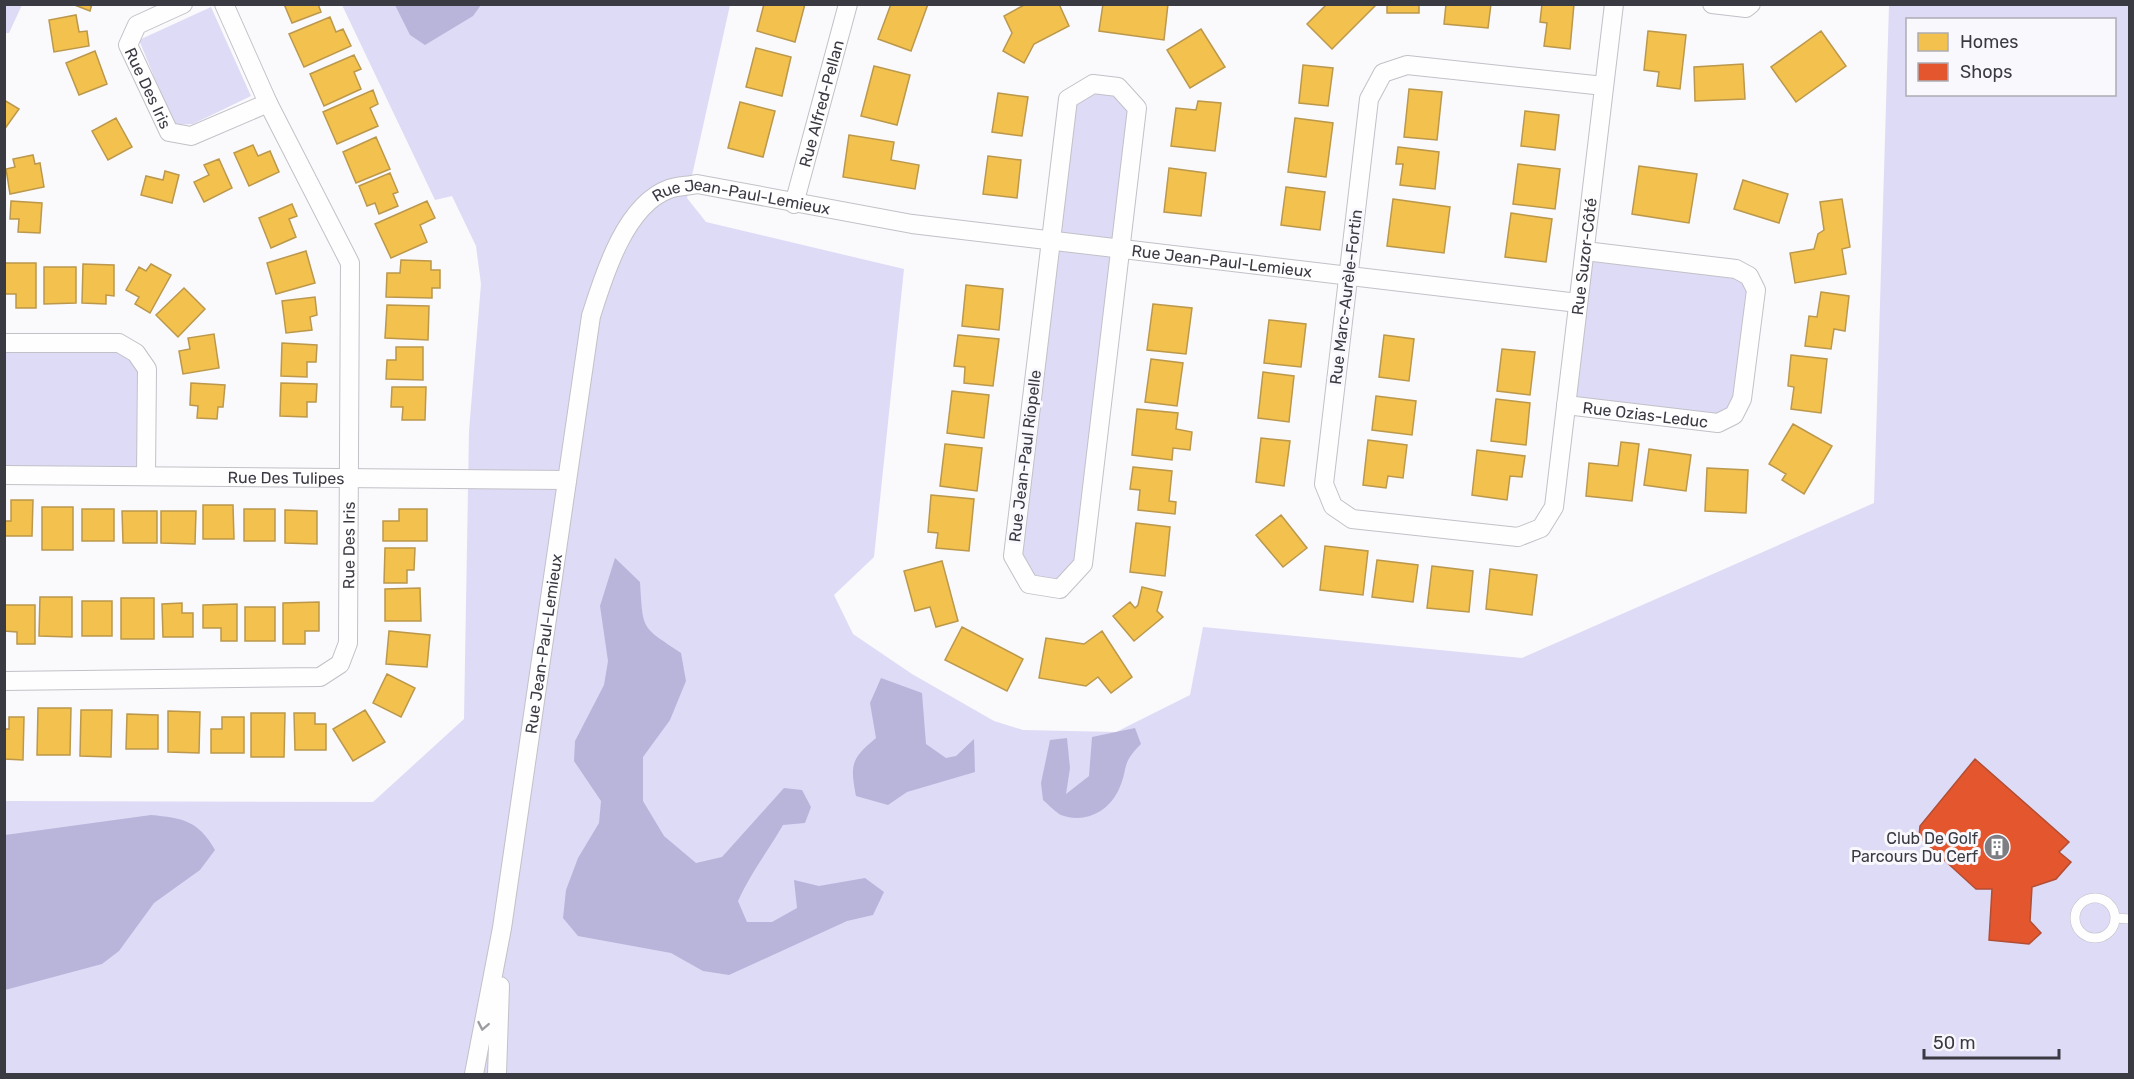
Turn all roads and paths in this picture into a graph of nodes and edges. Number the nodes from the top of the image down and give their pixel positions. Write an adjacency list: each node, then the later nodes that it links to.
1 (183, 4): 8 (street, Rue Des Iris)
2 (224, 4): 8 (street, Rue Des Iris)
3 (848, 4): 9 (street, Rue Alfred-Pellan)
4 (1614, 4): 7 (street, Rue Suzor-Côté)
5 (1712, 4): 6 (street)
6 (1751, 4)
7 (1604, 86): 12 (street, Rue Suzor-Côté); 13 (street, Rue Marc-Aurèle-Fortin)
8 (268, 103): 19 (street, Rue Des Iris)
9 (794, 204): 10 (street, Rue Jean-Paul-Lemieux); 20 (street, Rue Jean-Paul-Lemieux)
10 (1051, 240): 11 (street, Rue Jean-Paul-Lemieux); 11 (street, Rue Jean-Paul Riopelle); 11 (street, Rue Jean-Paul Riopelle)
11 (1120, 249): 13 (street, Rue Jean-Paul-Lemieux)
12 (1585, 251): 14 (street, Rue Suzor-Côté); 16 (street, Rue Ozias-Leduc)
13 (1348, 276): 14 (street, Rue Jean-Paul-Lemieux); 21 (street, Rue Marc-Aurèle-Fortin)
14 (1578, 303): 16 (street, Rue Suzor-Côté)
15 (4, 343): 18 (street)
16 (1566, 405): 21 (street, Rue Suzor-Côté)
17 (4, 475): 18 (street, Rue Des Tulipes)
18 (146, 476): 19 (street, Rue Des Tulipes)
19 (350, 478): 20 (street, Rue Des Tulipes); 22 (street, Rue Des Iris)
20 (567, 480): 25 (street, Rue Jean-Paul-Lemieux)
21 (1554, 507)
22 (4, 681)
23 (2116, 918): 23 (lane); 24 (lane)
24 (2130, 919)
25 (502, 928): 26 (street, Rue Jean-Paul-Lemieux, one-way to 26); 27 (street, Rue Jean-Paul-Lemieux)
26 (474, 1074)
27 (497, 1074)

